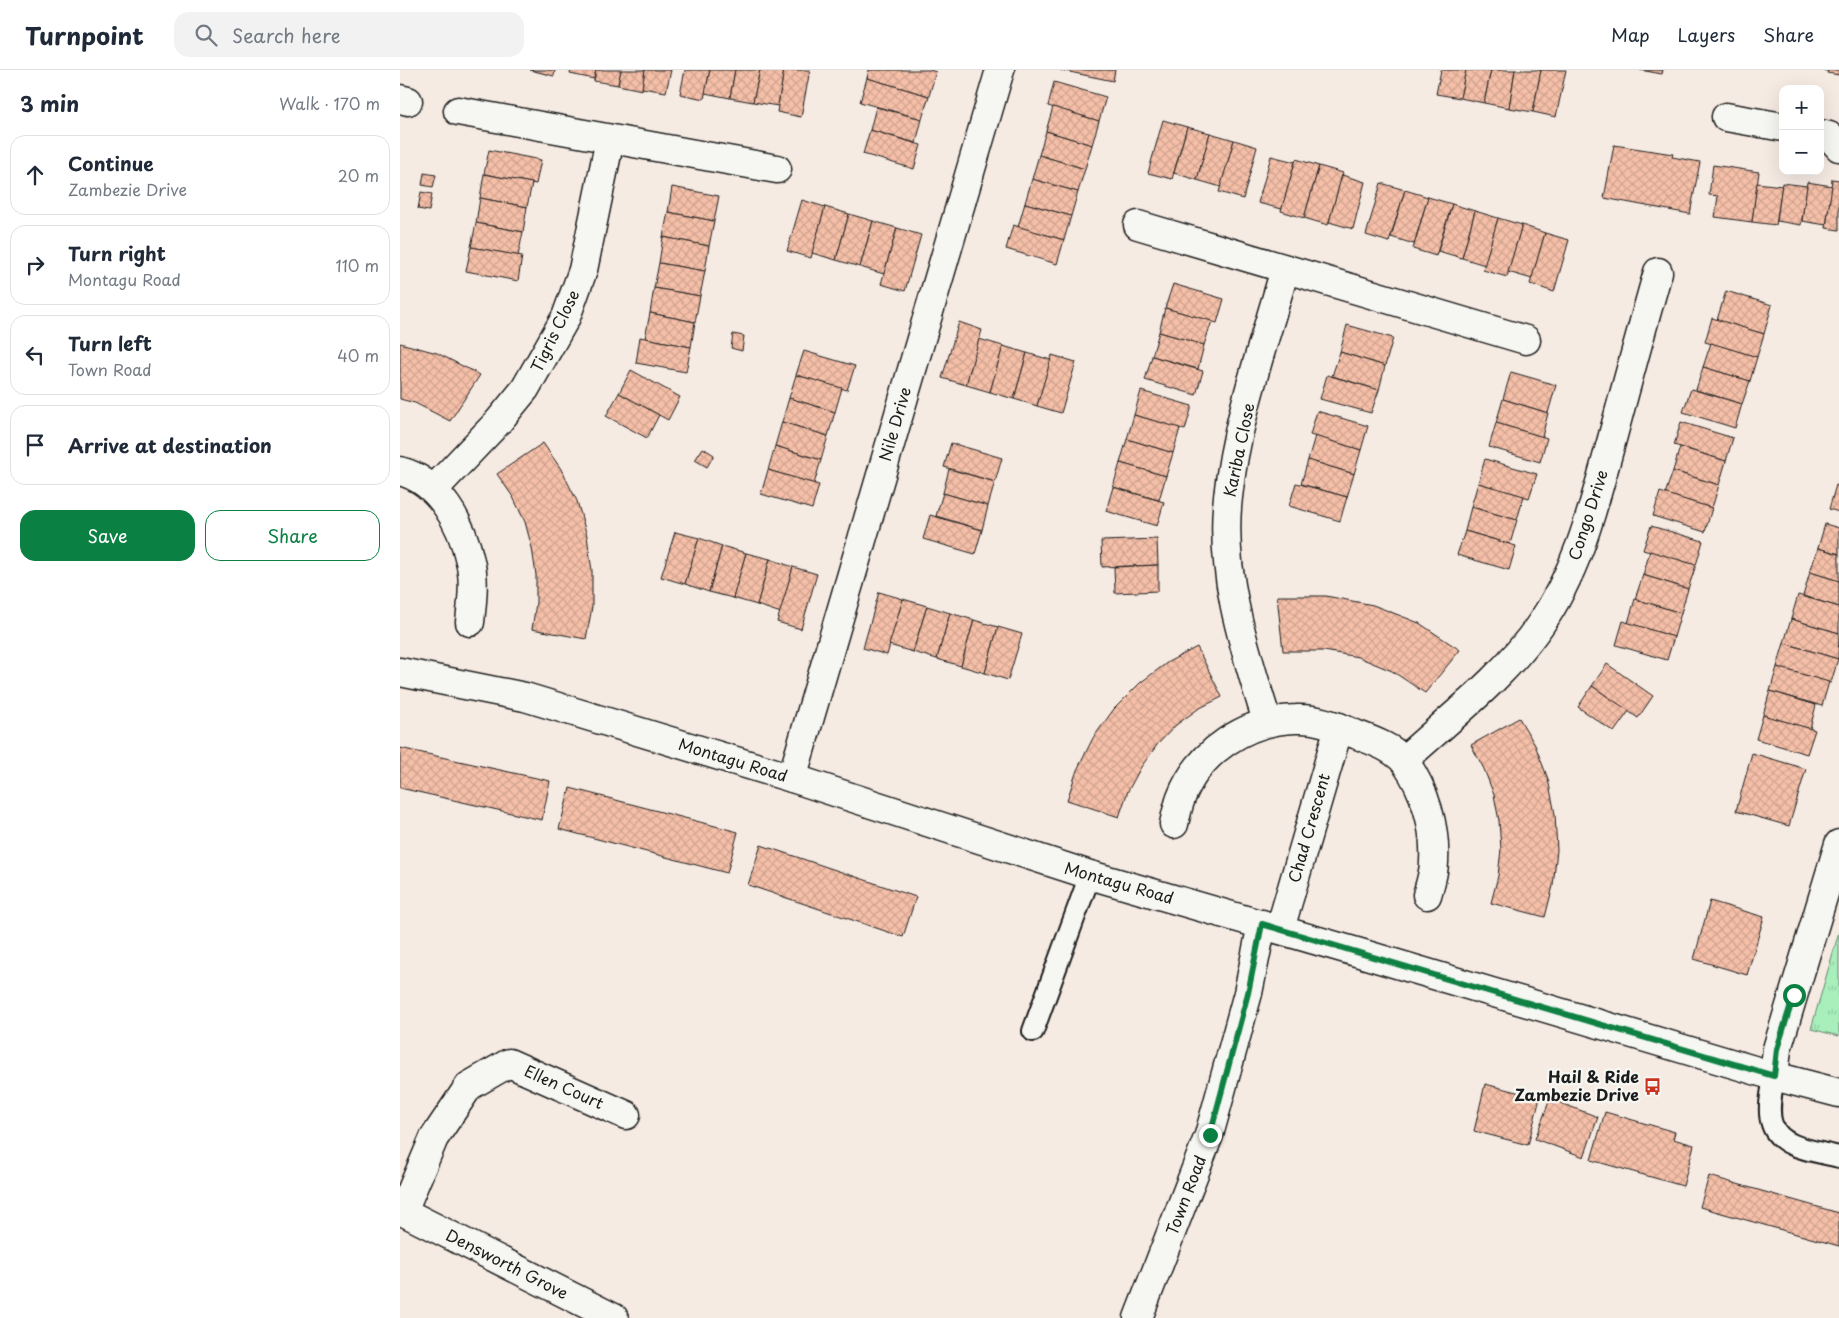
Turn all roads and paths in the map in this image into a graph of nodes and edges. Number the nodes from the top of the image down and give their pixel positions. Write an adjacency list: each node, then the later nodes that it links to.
1 (1000, 70): 20 (street, Nile Drive)
2 (458, 111): 6 (street)
3 (1726, 117): 4 (street)
4 (1779, 126)
5 (1824, 135): 7 (street)
6 (610, 139): 8 (street); 14 (street, Tigris Close)
7 (1839, 147)
8 (777, 169)
9 (1138, 225): 10 (street)
10 (1285, 269): 12 (street); 17 (street, Kariba Close)
11 (1658, 272): 19 (street, Congo Drive)
12 (1526, 340)
13 (400, 471): 14 (street)
14 (434, 489): 15 (street)
15 (470, 622)
16 (400, 672): 20 (street, Montagu Road)
17 (1268, 721): 18 (street); 21 (street)
18 (1339, 727): 19 (street); 25 (street, Chad Crescent)
19 (1404, 760): 24 (street)
20 (792, 778): 23 (street, Montagu Road)
21 (1174, 824)
22 (1839, 844): 27 (street)
23 (1090, 875): 25 (street, Montagu Road); 26 (lane)
24 (1427, 896)
25 (1271, 927): 27 (street, Montagu Road); 33 (street, Town Road)
26 (1033, 1031)
27 (1774, 1076): 28 (street, Montagu Road); 30 (lane)
28 (1839, 1093)
29 (626, 1115): 31 (street, Ellen Court)
30 (1839, 1157)
31 (402, 1211): 32 (street, Densworth Grove)
32 (614, 1318)
33 (1138, 1318)

